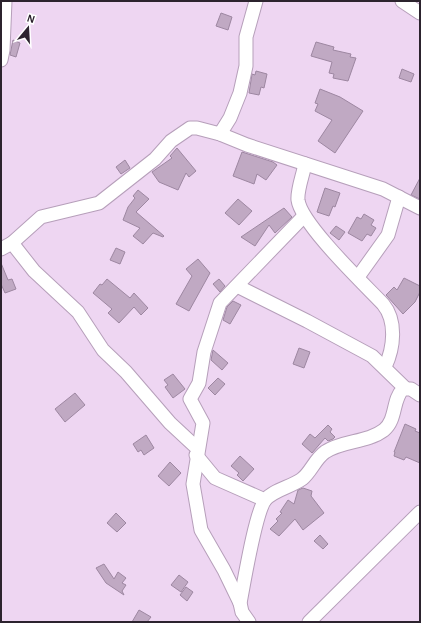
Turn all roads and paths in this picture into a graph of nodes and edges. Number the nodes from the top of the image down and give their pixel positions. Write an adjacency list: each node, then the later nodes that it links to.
1 (5, 1): 5 (street)
2 (256, 1): 6 (street)
3 (402, 1): 4 (street)
4 (420, 13)
5 (1, 60)
6 (220, 134): 7 (street); 11 (street)
7 (305, 164): 8 (street); 10 (street)
8 (399, 197): 9 (street); 12 (street)
9 (420, 208)
10 (304, 216): 12 (street); 13 (street)
11 (6, 246): 17 (street)
12 (358, 277): 14 (street)
13 (237, 286): 14 (street); 17 (street)
14 (385, 367): 15 (street)
15 (405, 388): 16 (street); 18 (street)
16 (420, 395)
17 (197, 452): 18 (street); 20 (street)
18 (265, 500): 20 (street)
19 (420, 512): 22 (street)
20 (240, 603): 21 (street)
21 (249, 622)
22 (309, 622)

